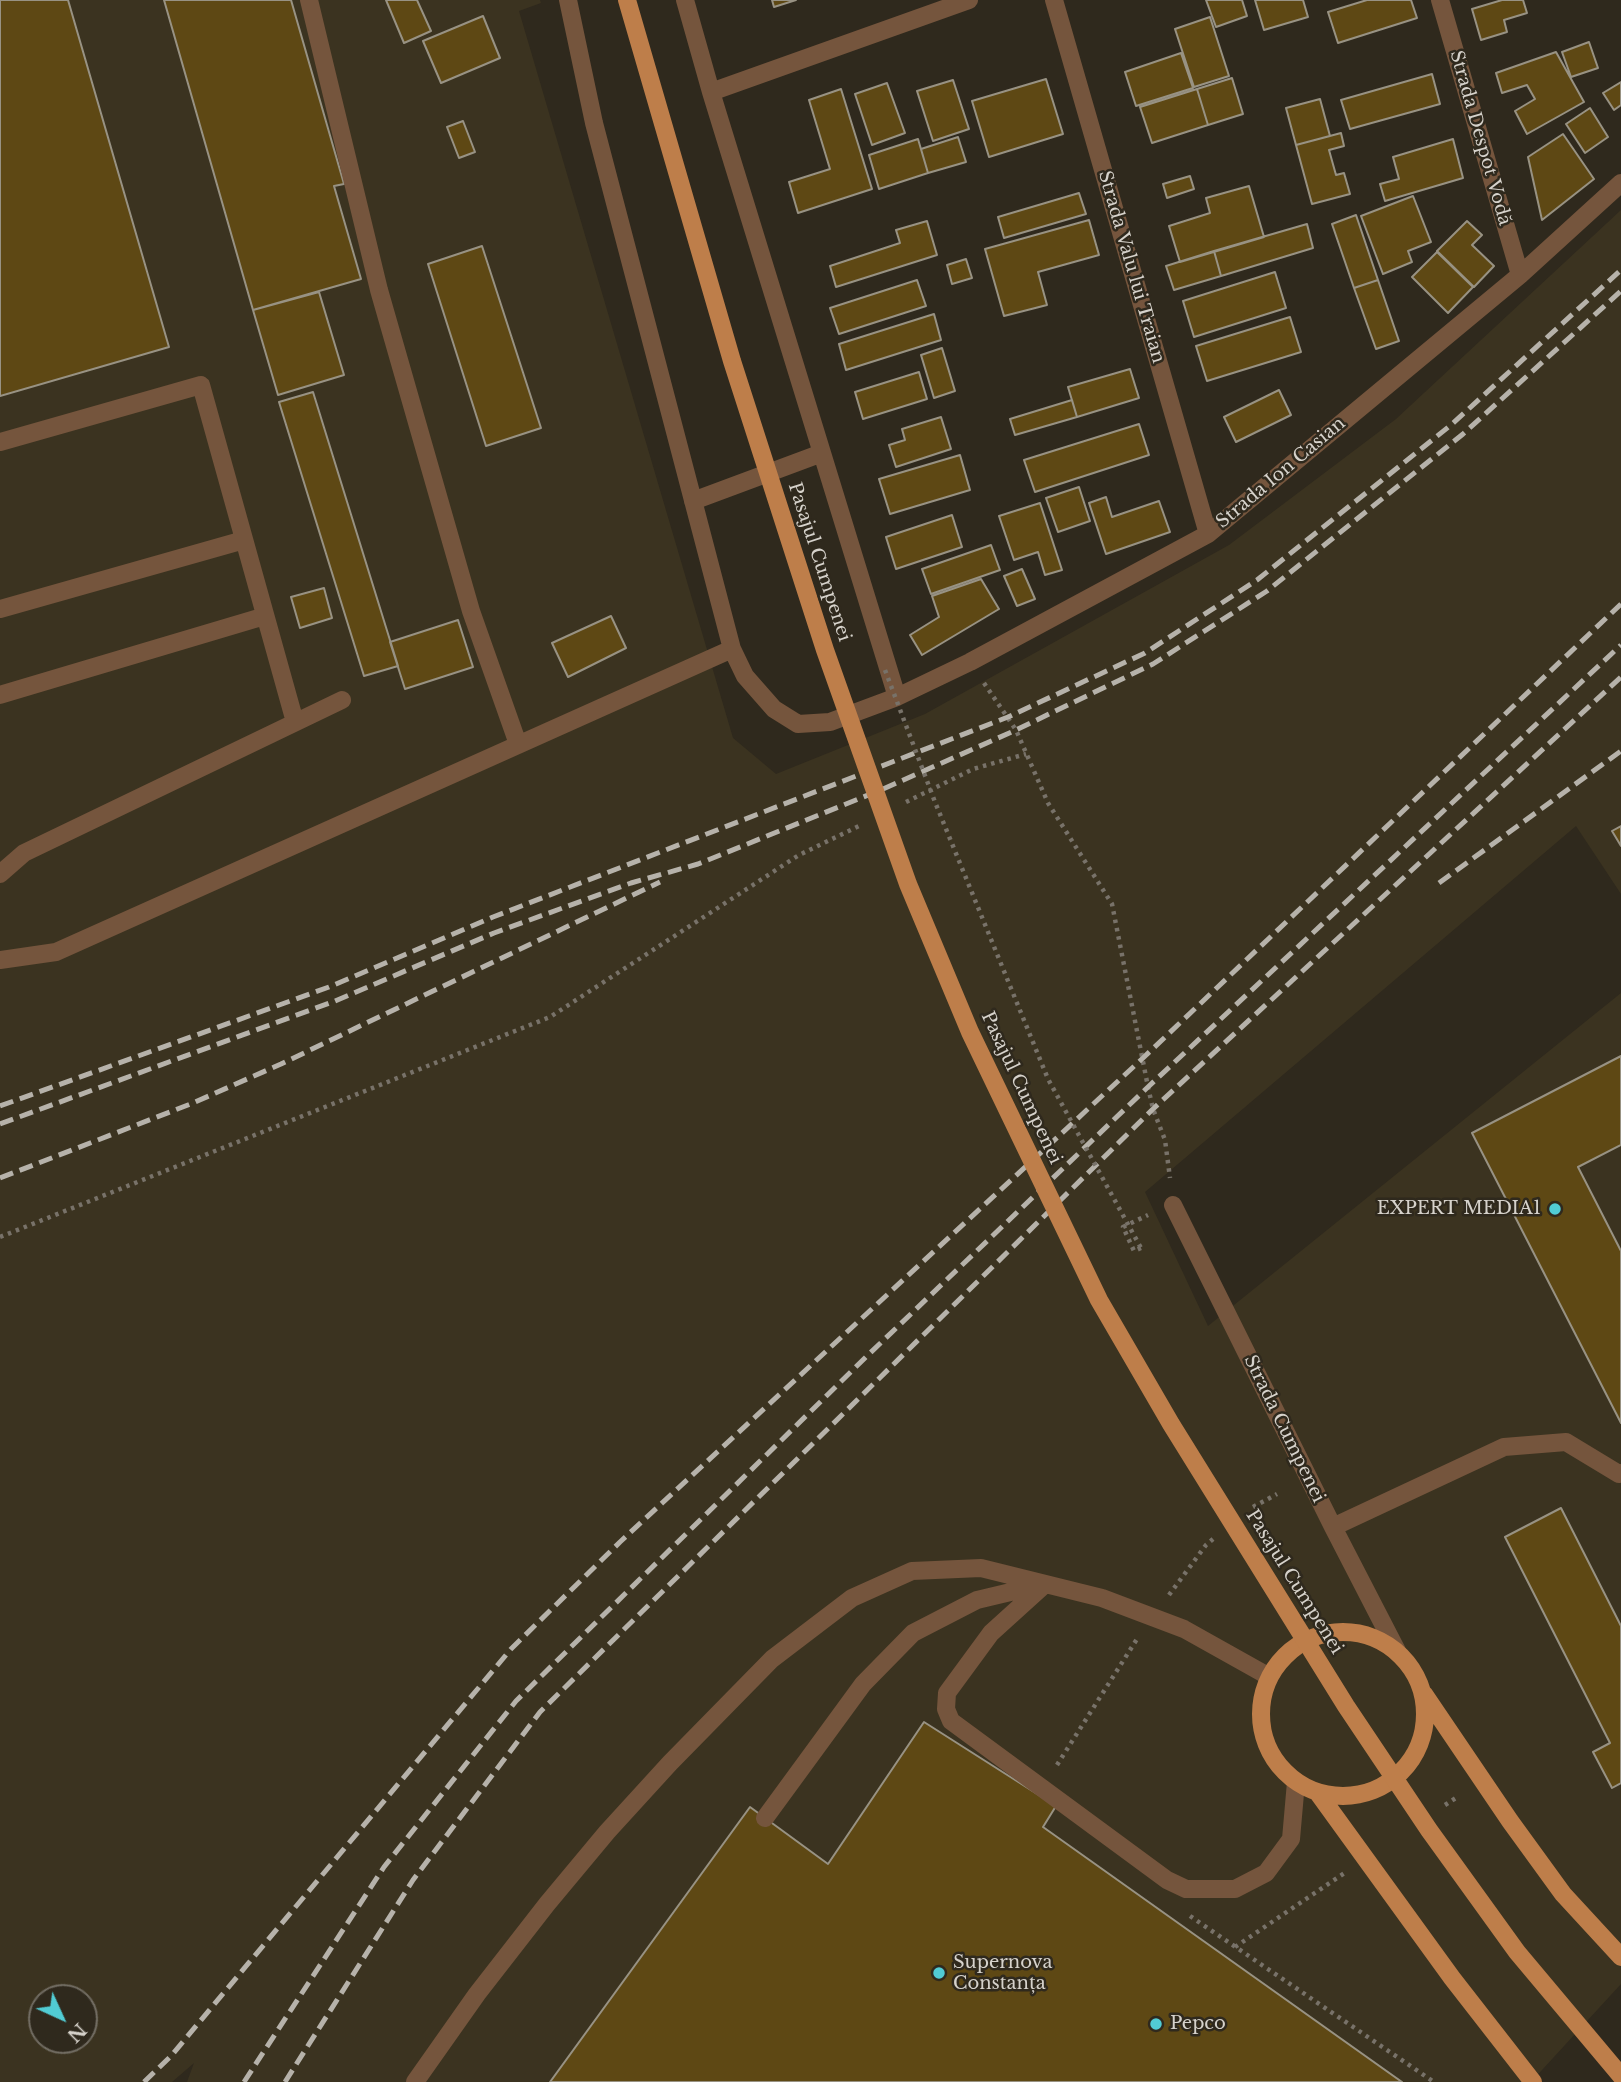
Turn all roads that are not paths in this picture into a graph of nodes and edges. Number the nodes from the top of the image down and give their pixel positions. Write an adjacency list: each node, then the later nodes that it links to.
1 (309, 0): 23 (street)
2 (568, 0): 13 (street, Strada Ion Casian)
3 (627, 0): 37 (main road, Pasajul Cumpenei, bridge)
4 (685, 0): 8 (street)
5 (968, 0): 8 (street)
6 (1054, 0): 14 (street, Strada Valu lui Traian)
7 (1440, 0): 10 (street, Strada Despot Vodă)
8 (711, 92): 12 (street)
9 (1621, 183): 10 (street, Strada Ion Casian)
10 (1520, 275): 14 (street, Strada Ion Casian)
11 (0, 442): 15 (street)
12 (822, 453): 13 (street); 20 (street)
13 (693, 501): 18 (street, Strada Ion Casian)
14 (1208, 534): 20 (street, Strada Ion Casian)
15 (244, 540): 16 (street); 17 (street)
16 (0, 609)
17 (265, 616): 19 (street); 22 (street)
18 (732, 649): 20 (street, Strada Ion Casian); 23 (street)
19 (0, 695)
20 (897, 697)
21 (342, 700): 22 (street)
22 (295, 722): 24 (street)
23 (518, 744): 25 (street)
24 (0, 874)
25 (0, 960)
26 (1173, 1205): 28 (street, Strada Cumpenei)
27 (1621, 1474): 28 (street)
28 (1333, 1527): 30 (street, Strada Cumpenei)
29 (1044, 1585): 31 (street); 33 (street); 35 (street); 38 (street)
30 (1398, 1651): 31 (main road); 32 (main road)
31 (1268, 1676): 33 (main road)
32 (1423, 1693): 34 (main road); 36 (main road)
33 (1296, 1782): 34 (main road)
34 (1318, 1793): 39 (main road)
35 (765, 1818)
36 (1621, 1957)
37 (1621, 2076)
38 (415, 2082)
39 (1533, 2082)

